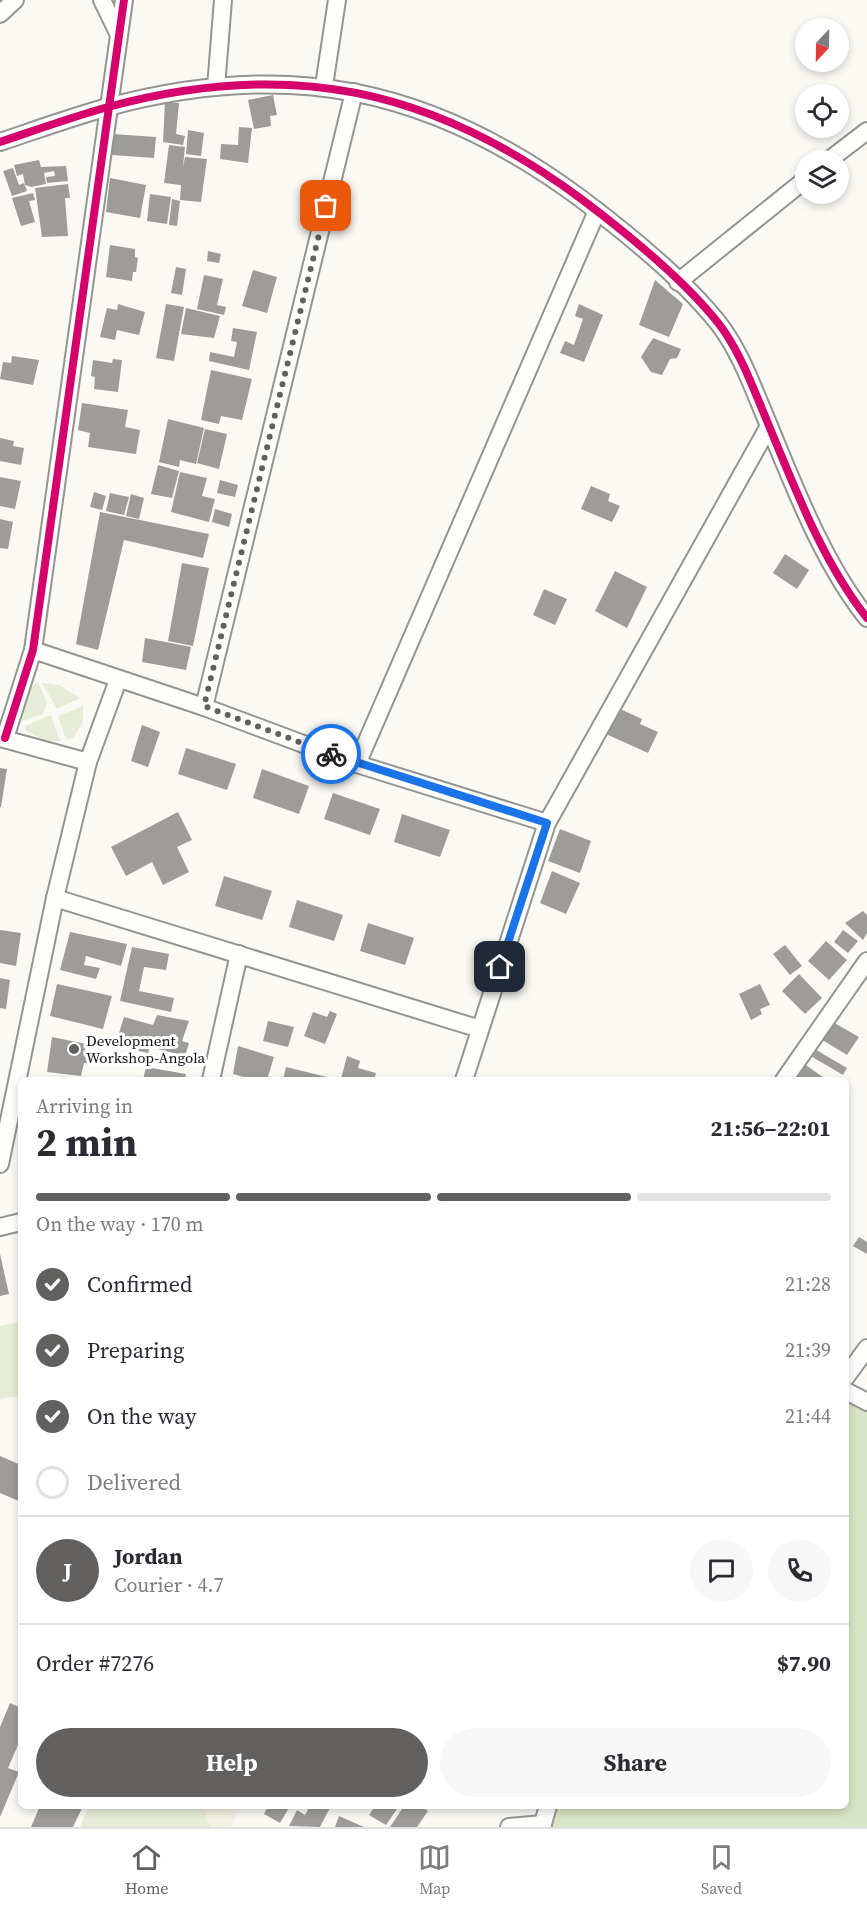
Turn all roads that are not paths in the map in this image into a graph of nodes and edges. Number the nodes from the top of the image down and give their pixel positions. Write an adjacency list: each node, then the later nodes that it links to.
1 (15, 0): 6 (street)
2 (102, 0): 7 (street)
3 (124, 0): 7 (street)
4 (223, 0): 9 (street)
5 (337, 0): 8 (street)
6 (0, 14)
7 (119, 36): 11 (street)
8 (324, 86): 9 (street); 10 (street)
9 (216, 87): 11 (street)
10 (354, 92): 16 (street); 22 (street)
11 (108, 107): 13 (street); 20 (street)
12 (867, 131): 14 (street)
13 (0, 142)
14 (842, 150)
15 (795, 188): 17 (street)
16 (597, 211): 17 (street); 25 (street)
17 (678, 282): 18 (street)
18 (769, 426): 19 (street); 26 (street)
19 (867, 618)
20 (33, 650): 21 (street); 23 (street)
21 (118, 680): 22 (street); 24 (street)
22 (204, 706): 25 (street)
23 (2, 738): 24 (street)
24 (88, 762): 27 (street)
25 (357, 764): 26 (street)
26 (547, 823): 30 (street)
27 (56, 898): 28 (street); 31 (street)
28 (238, 954): 30 (street); 32 (street)
29 (867, 961): 34 (street)
30 (480, 1029): 33 (street)
31 (18, 1077)
32 (212, 1077)
33 (465, 1077)
34 (786, 1077)
35 (18, 1078): 36 (street)
36 (0, 1164)
37 (18, 1223): 38 (street)
38 (0, 1227)
39 (867, 1348): 40 (street)
40 (849, 1373)
41 (849, 1393): 42 (street)
42 (867, 1402)
43 (547, 1809): 44 (street)
44 (542, 1825): 45 (street)
45 (508, 1827)

